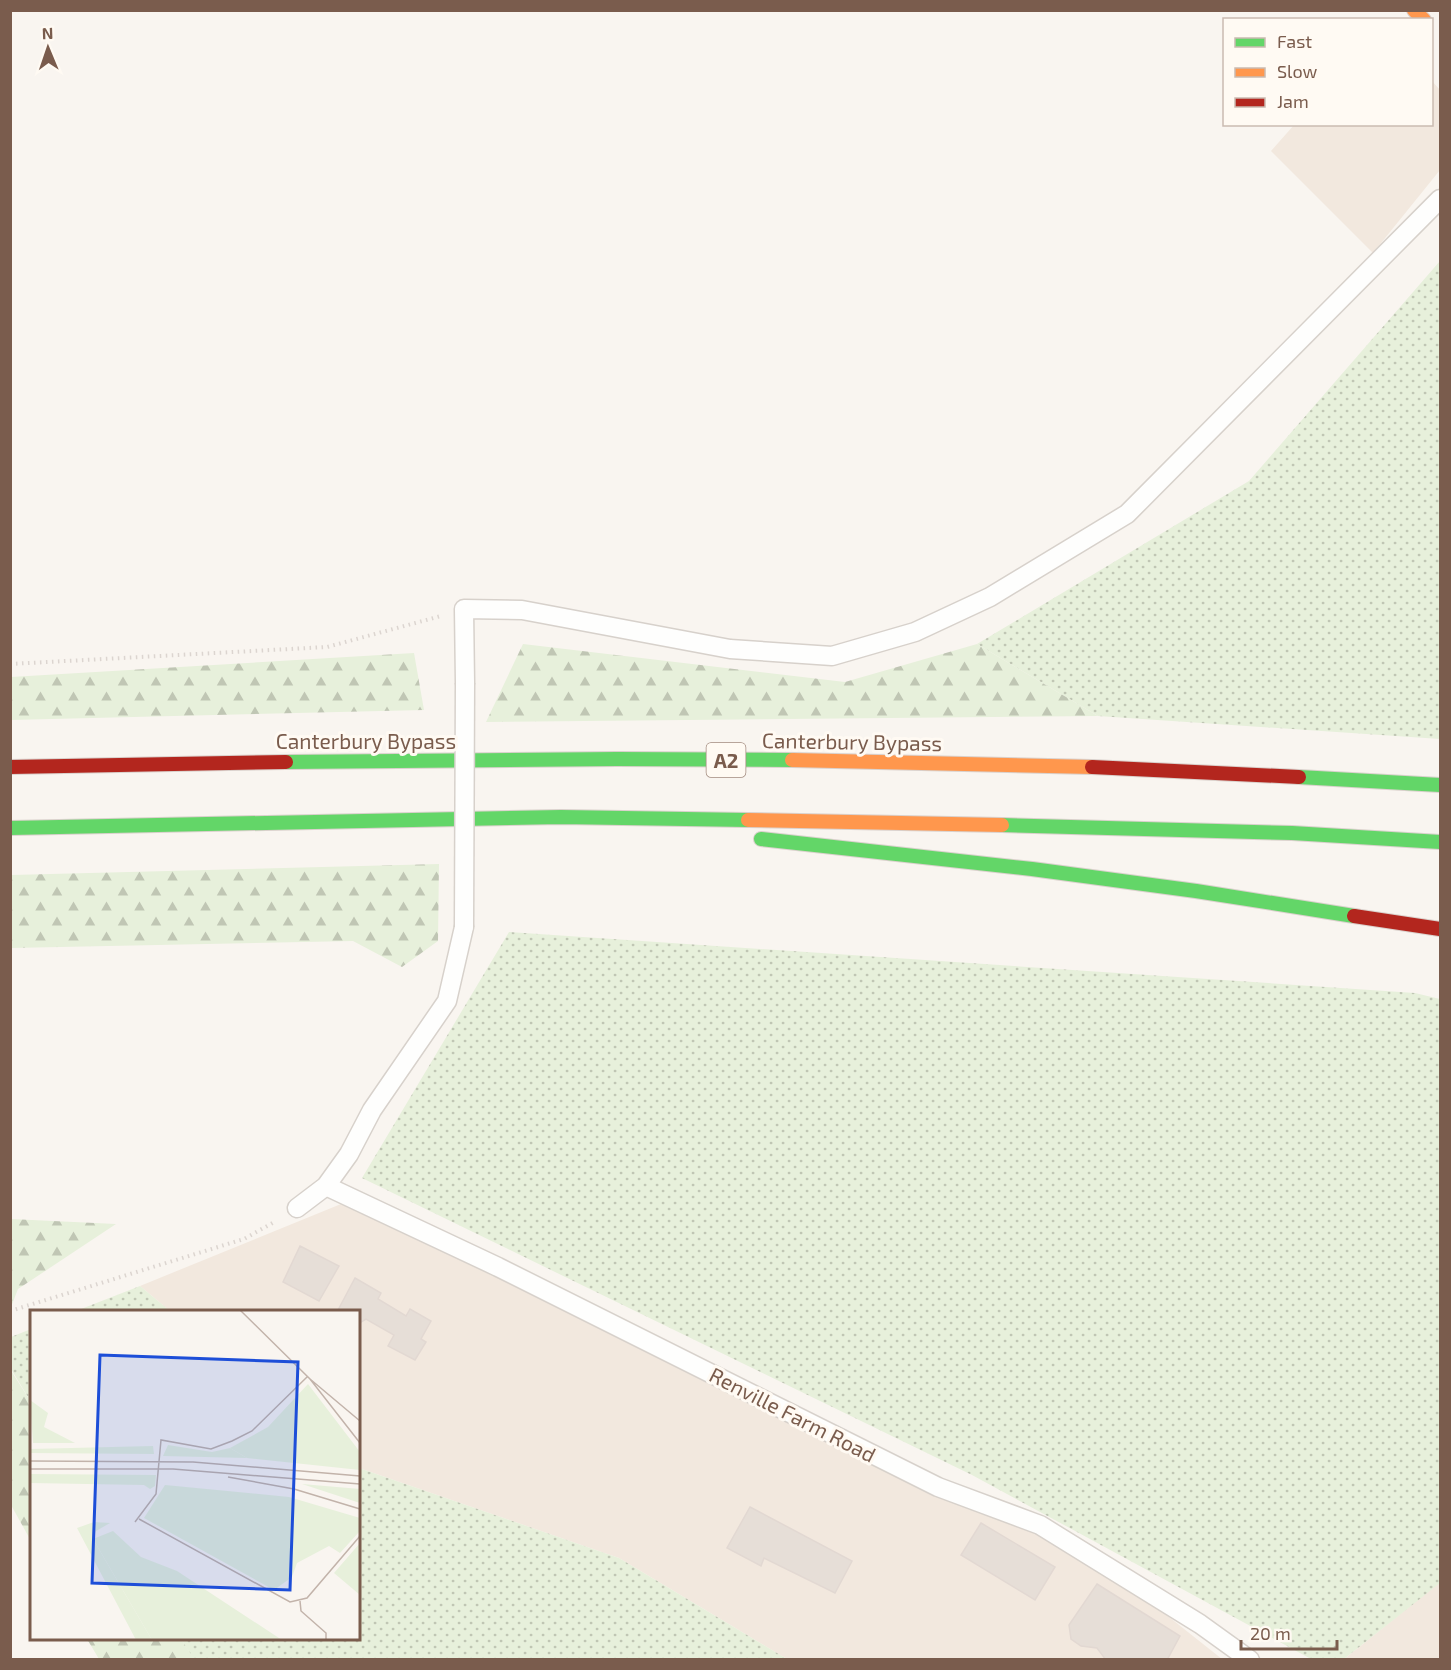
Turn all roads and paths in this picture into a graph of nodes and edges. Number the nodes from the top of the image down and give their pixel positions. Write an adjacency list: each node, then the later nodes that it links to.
1 (1440, 199): 2 (lane)
2 (464, 609): 3 (path); 12 (lane, bridge)
3 (10, 664)
4 (10, 767): 5 (main road, Canterbury Bypass / A2)
5 (1440, 785)
6 (561, 817): 7 (main road); 8 (main road); 10 (main road)
7 (10, 828)
8 (714, 834)
9 (749, 838): 11 (main road)
10 (1440, 842)
11 (1440, 929)
12 (326, 1186): 13 (lane); 15 (lane, Renville Farm Road)
13 (297, 1208): 14 (path)
14 (10, 1311)
15 (1251, 1659)

